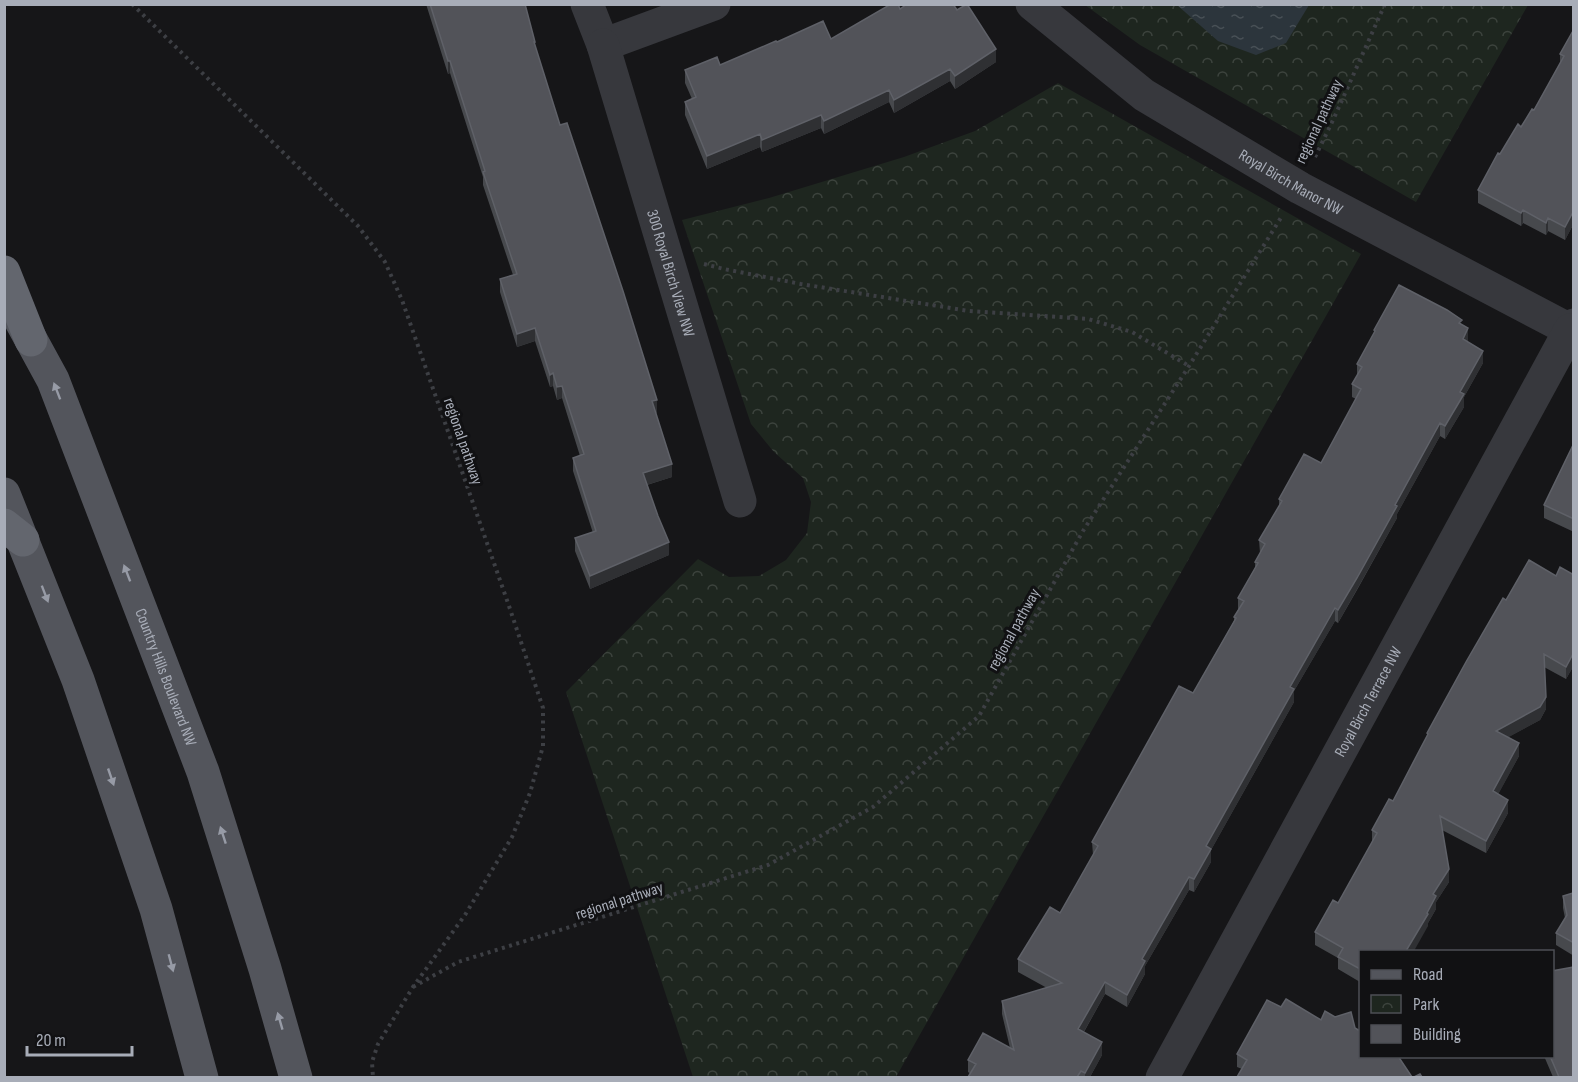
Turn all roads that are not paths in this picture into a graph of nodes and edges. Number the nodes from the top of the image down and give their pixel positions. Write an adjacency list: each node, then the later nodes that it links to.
1 (587, 4): 4 (street, 300 Royal Birch View NW)
2 (714, 4): 4 (street)
3 (1032, 4): 7 (street, Royal Birch Manor NW)
4 (603, 45): 10 (street, 300 Royal Birch View NW)
5 (4, 272): 8 (highway)
6 (4, 289): 8 (main road, Country Hills Boulevard NW)
7 (1572, 329): 14 (street, Royal Birch Terrace NW)
8 (31, 340): 13 (main road, Country Hills Boulevard NW, one-way to 8)
9 (4, 494): 11 (main road)
10 (740, 501)
11 (14, 532): 12 (main road, one-way to 12)
12 (202, 1077)
13 (296, 1077)
14 (1162, 1077)

